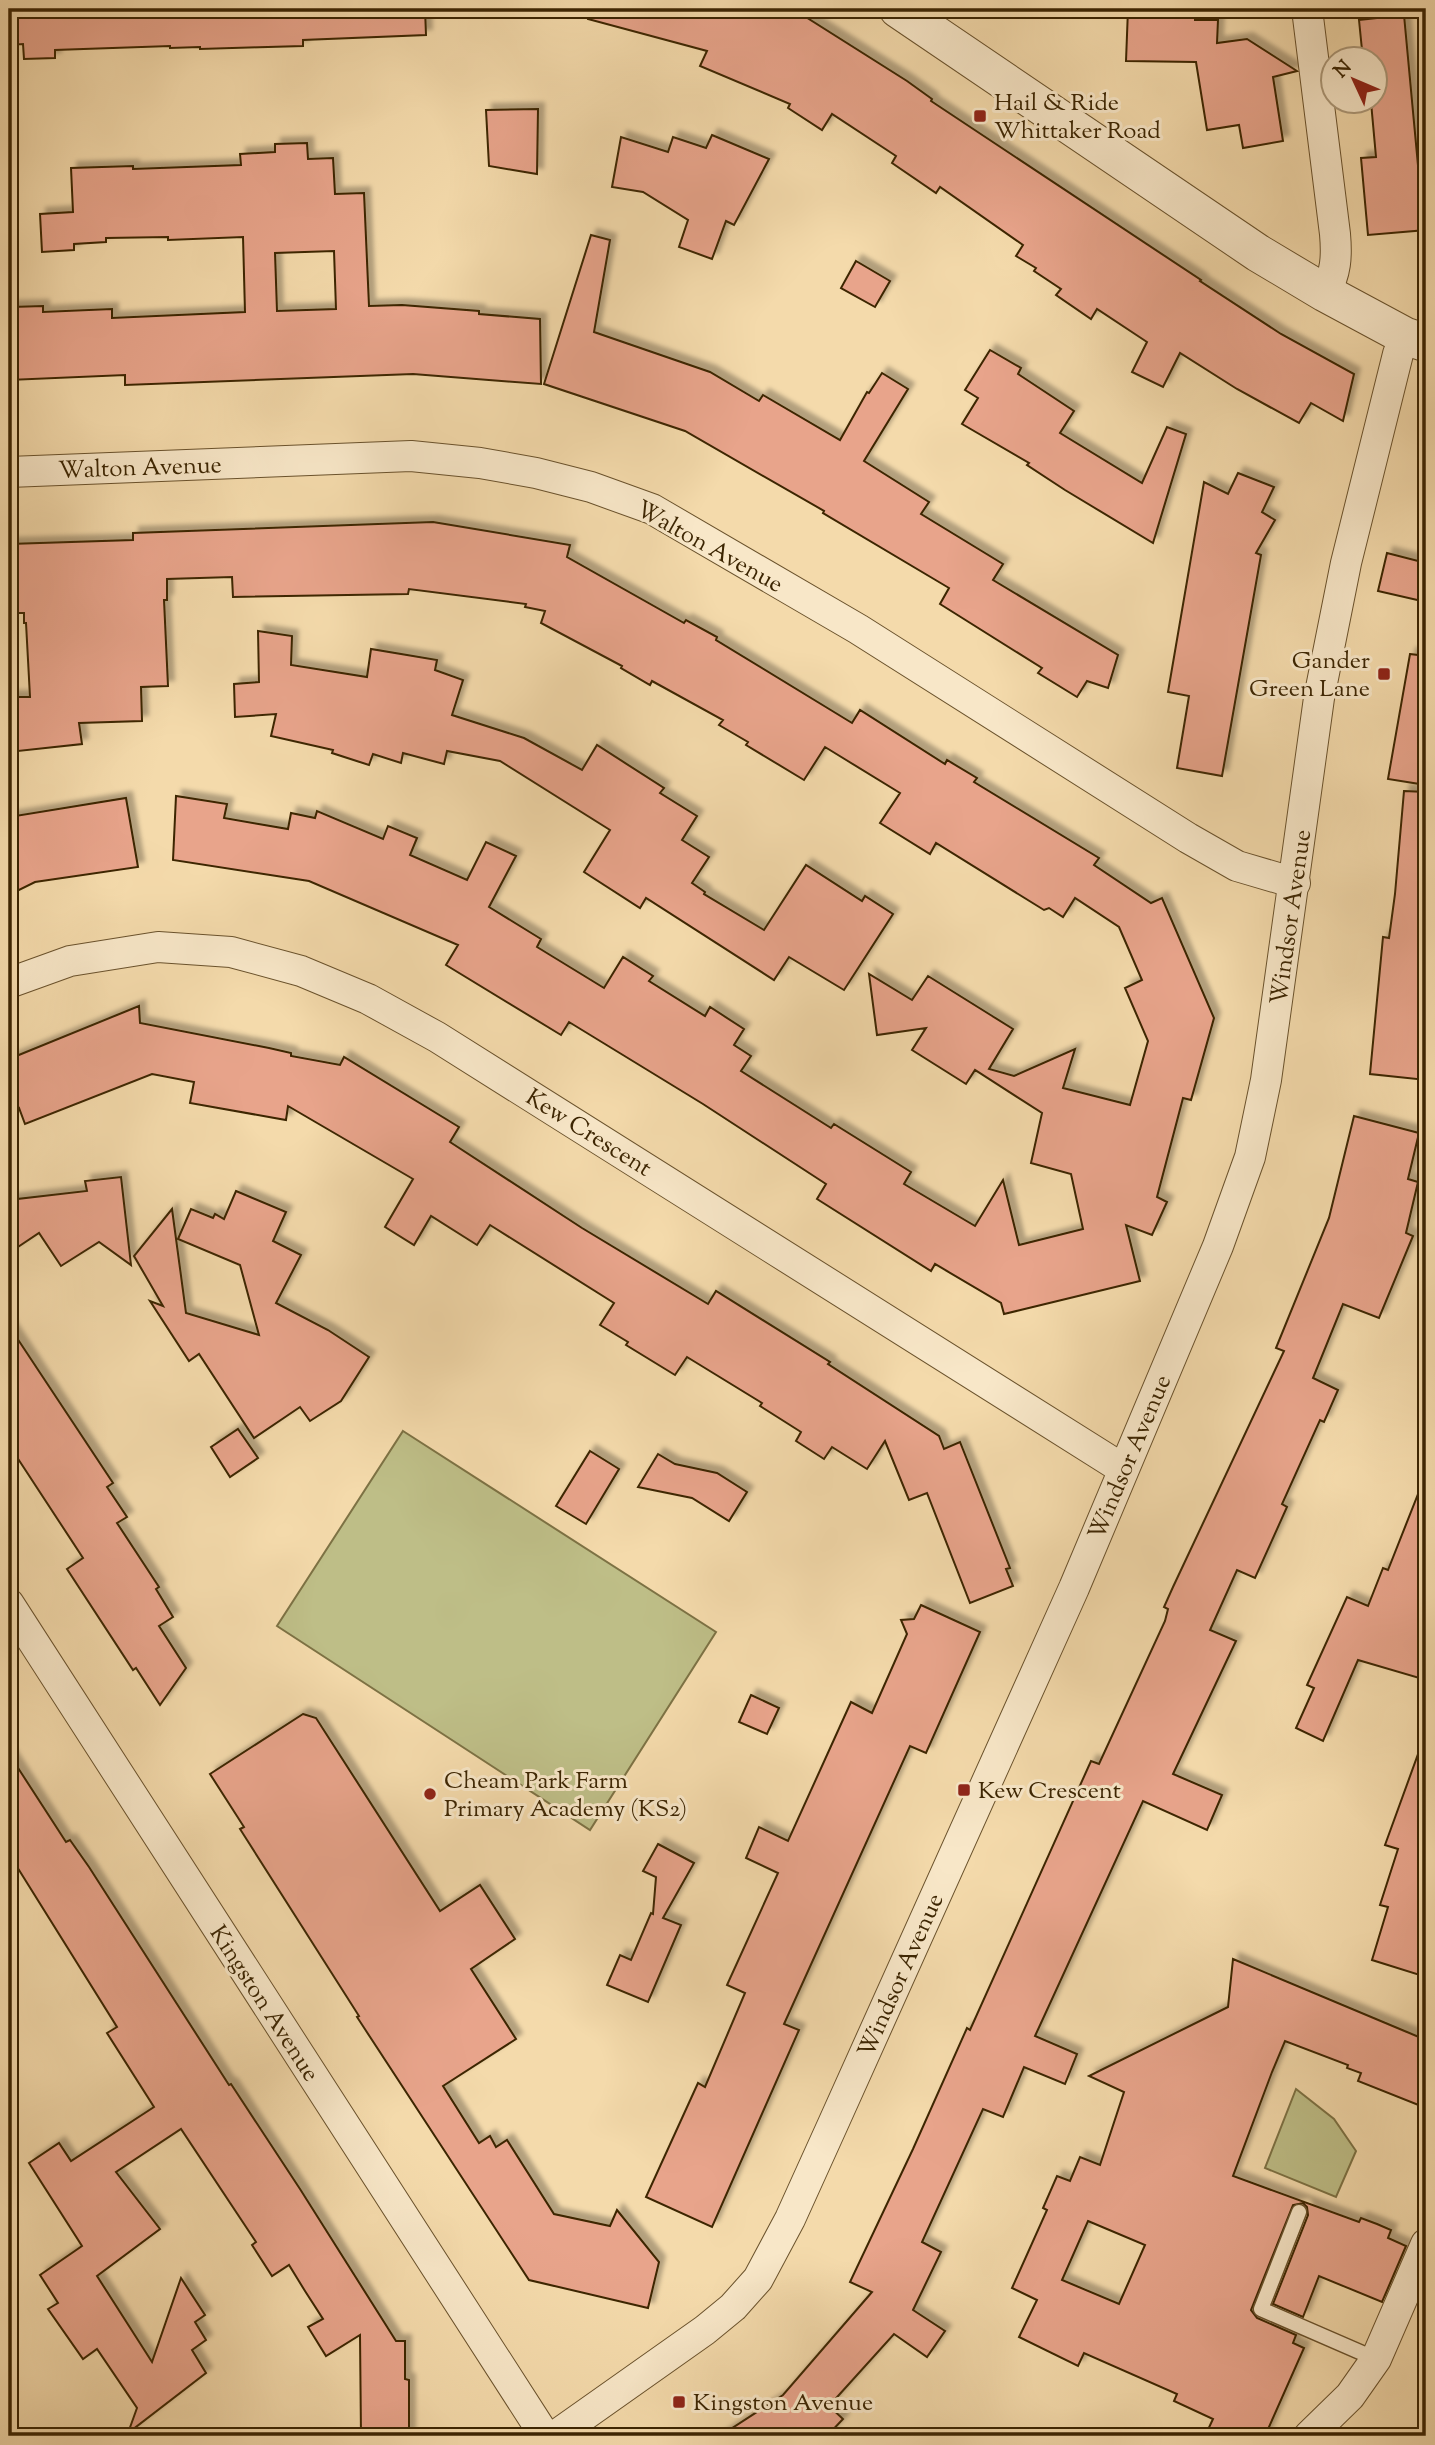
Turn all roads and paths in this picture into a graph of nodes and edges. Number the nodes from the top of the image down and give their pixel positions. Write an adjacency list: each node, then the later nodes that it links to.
1 (898, 9): 3 (street)
2 (1307, 9): 3 (street)
3 (1325, 293): 4 (street)
4 (1415, 340): 6 (street, Windsor Avenue)
5 (9, 472): 6 (street, Walton Avenue)
6 (1295, 883): 8 (street, Windsor Avenue)
7 (9, 984): 8 (street, Kew Crescent)
8 (1123, 1469): 13 (street, Windsor Avenue)
9 (9, 1604): 13 (street, Kingston Avenue)
10 (1299, 2212): 12 (lane)
11 (1426, 2244): 12 (street)
12 (1376, 2359): 14 (street)
13 (555, 2436)
14 (1309, 2436)

